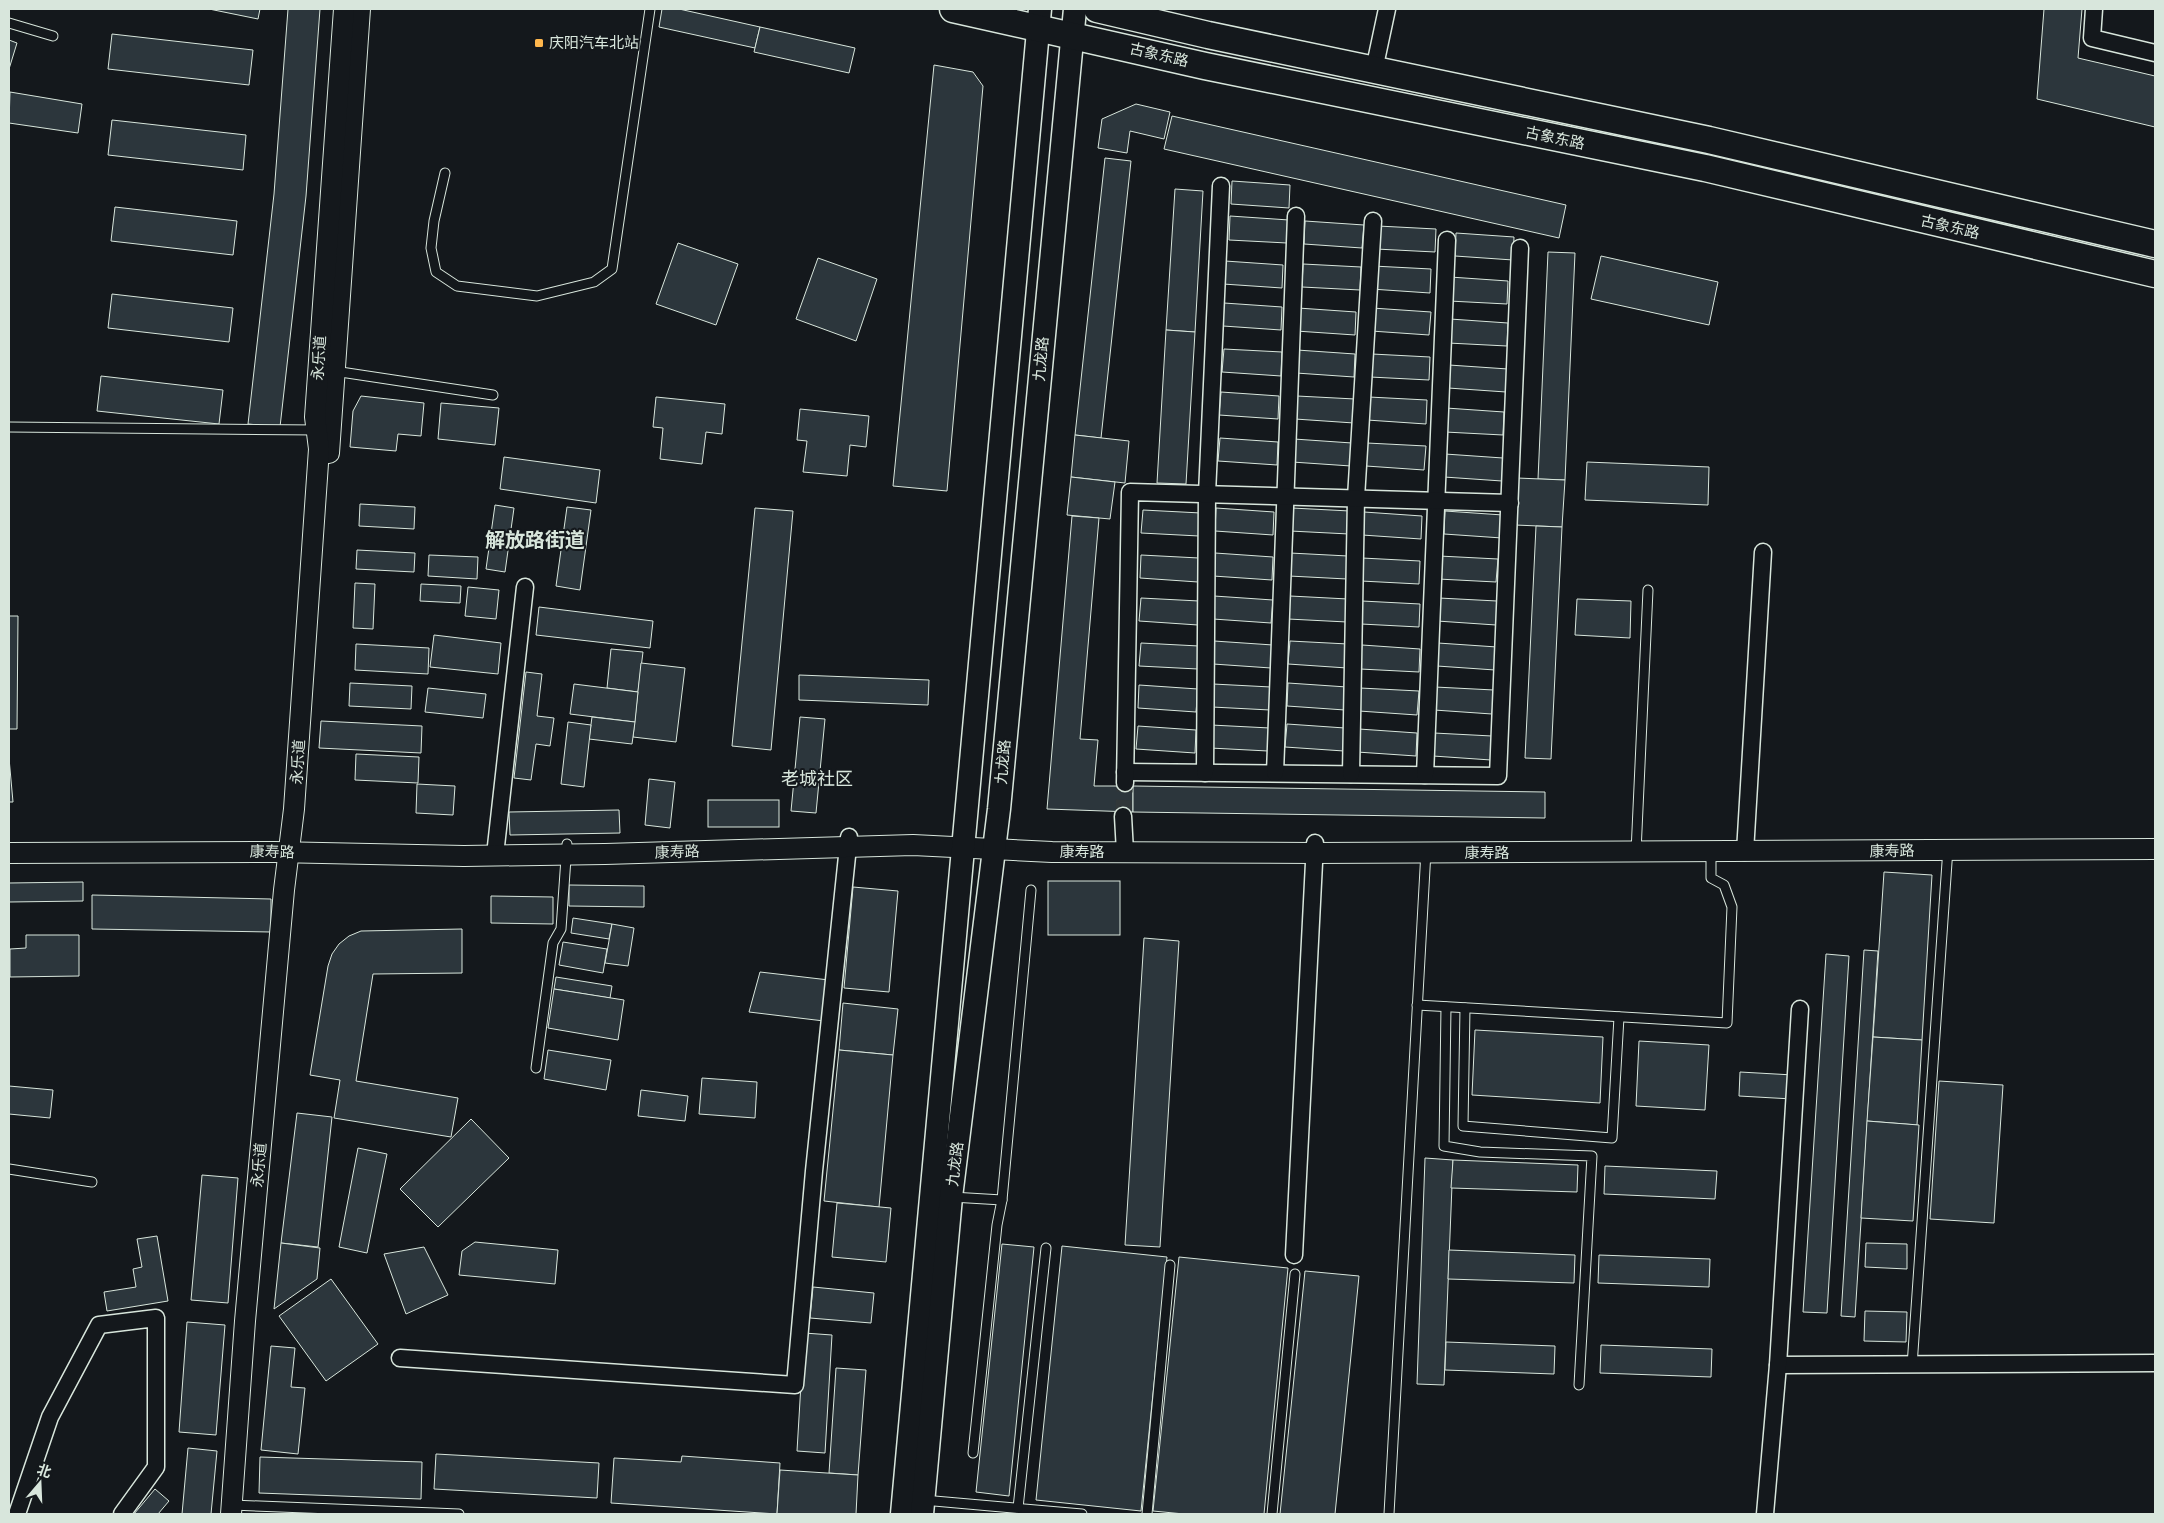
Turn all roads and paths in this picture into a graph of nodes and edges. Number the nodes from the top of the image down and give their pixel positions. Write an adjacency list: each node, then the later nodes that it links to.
1 (344, 9): 26 (street, 永乐道)
2 (360, 9): 23 (street, 永乐道)
3 (650, 9): 15 (lane)
4 (953, 9): 9 (main road, 古象东路)
5 (1075, 9): 12 (main road, 九龙路)
6 (1097, 9): 14 (main road, 古象东路)
7 (1387, 9): 14 (street)
8 (2094, 9): 13 (street)
9 (1039, 18): 12 (main road, 古象东路); 42 (main road, 九龙路)
10 (9, 23): 11 (lane)
11 (52, 36)
12 (1072, 36): 22 (main road, 古象东路); 44 (main road, 九龙路)
13 (2155, 53)
14 (1374, 70): 20 (main road, 古象东路)
15 (445, 173)
16 (1220, 186): 27 (street)
17 (1296, 216): 28 (street)
18 (1373, 221): 29 (street)
19 (1447, 240): 30 (street)
20 (2155, 244)
21 (1520, 248): 31 (street)
22 (2155, 274)
23 (334, 371): 24 (lane); 26 (street, 永乐道)
24 (493, 395)
25 (9, 427): 26 (lane)
26 (324, 430): 46 (street, 永乐道)
27 (1207, 494): 28 (street); 35 (street); 35 (street)
28 (1286, 496): 29 (street); 36 (street)
29 (1356, 498): 30 (street); 37 (street)
30 (1436, 501): 31 (street); 38 (street)
31 (1510, 503): 38 (street)
32 (1763, 552): 49 (street)
33 (525, 587): 55 (street)
34 (1648, 590): 52 (lane)
35 (1206, 773): 36 (street)
36 (1275, 774): 37 (street)
37 (1351, 774): 38 (street)
38 (1425, 775)
39 (1123, 816): 47 (street)
40 (2155, 839): 45 (street, 康寿路)
41 (849, 842): 42 (street, 康寿路); 53 (street, 康寿路); 72 (street)
42 (965, 842): 44 (street, 康寿路); 85 (main road, 九龙路)
43 (9, 843): 46 (street, 康寿路)
44 (995, 844): 47 (street, 康寿路); 66 (main road, 九龙路)
45 (1948, 845): 49 (street, 康寿路); 54 (street, 康寿路); 75 (lane)
46 (295, 847): 55 (street, 康寿路); 56 (street, 康寿路); 80 (street, 永乐道)
47 (1124, 847): 50 (street, 康寿路)
48 (1711, 847): 49 (street, 康寿路); 52 (street, 康寿路); 62 (lane)
49 (1746, 847)
50 (1315, 848): 51 (street, 康寿路); 69 (street)
51 (1427, 848): 52 (street, 康寿路); 58 (lane)
52 (1636, 848)
53 (566, 849): 55 (street, 康寿路); 63 (lane)
54 (2155, 849)
55 (495, 850)
56 (9, 853)
57 (1031, 890): 67 (lane)
58 (1417, 1005): 59 (lane); 89 (lane)
59 (1446, 1007): 60 (lane); 76 (lane)
60 (1465, 1008): 62 (lane); 62 (lane)
61 (1800, 1009): 74 (street)
62 (1619, 1017)
63 (536, 1068)
64 (9, 1169): 65 (lane)
65 (92, 1182)
66 (952, 1197): 67 (lane); 78 (main road, 九龙路)
67 (1002, 1200): 77 (lane)
68 (1046, 1248): 79 (lane)
69 (1294, 1255)
70 (1170, 1266): 87 (lane)
71 (1295, 1274): 88 (lane)
72 (400, 1358)
73 (2155, 1363): 75 (street)
74 (1778, 1365): 75 (street); 90 (street)
75 (1912, 1366)
76 (1579, 1385)
77 (973, 1453)
78 (922, 1507): 79 (lane)
79 (1018, 1508): 86 (lane)
80 (237, 1510): 81 (lane)
81 (347, 1512): 84 (lane)
82 (17, 1514): 83 (street)
83 (122, 1514)
84 (459, 1514)
85 (902, 1514)
86 (1082, 1514)
87 (1147, 1514)
88 (1272, 1514)
89 (1389, 1514)
90 (1765, 1514)

